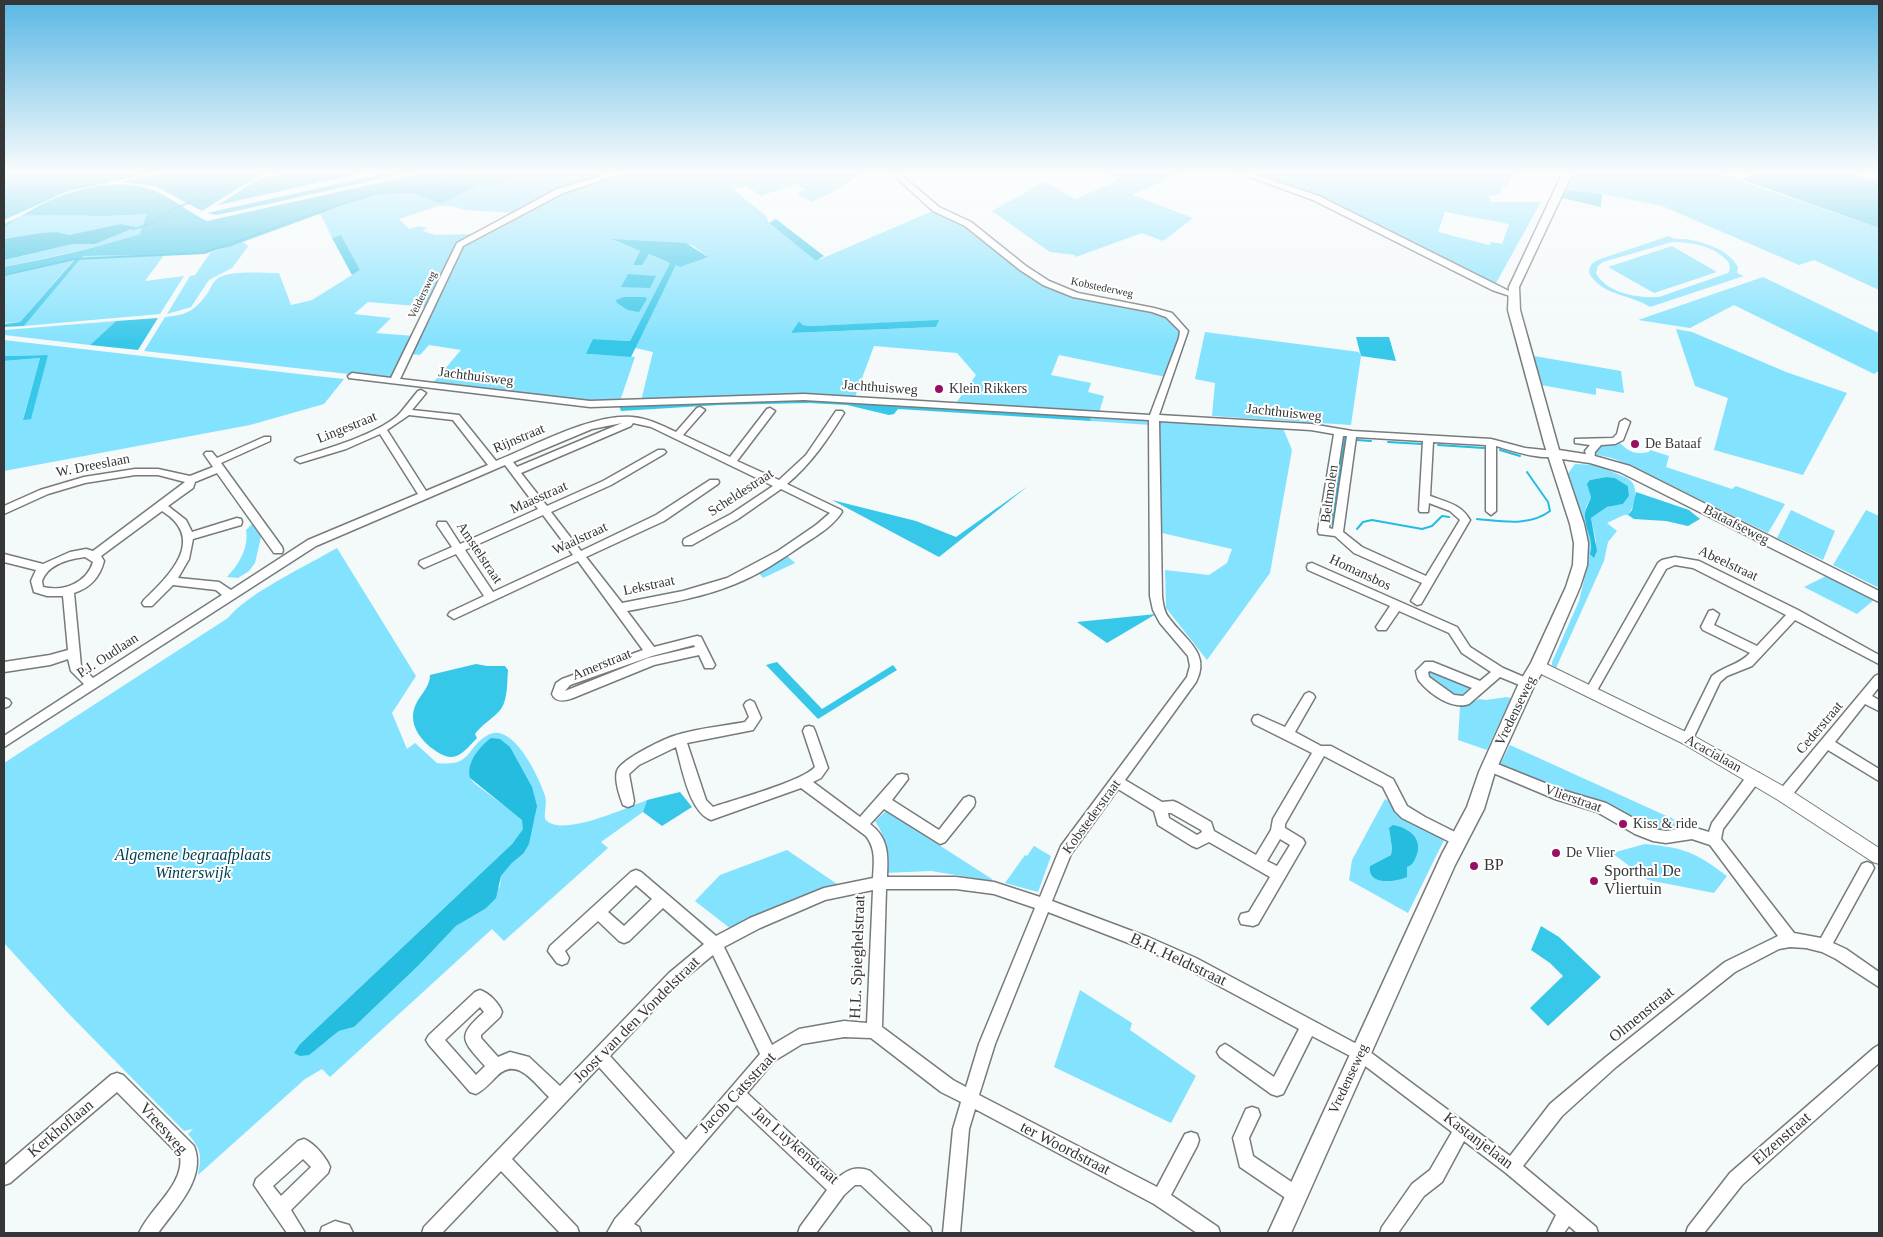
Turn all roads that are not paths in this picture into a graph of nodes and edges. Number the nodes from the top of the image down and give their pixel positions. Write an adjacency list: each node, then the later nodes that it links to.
1 (488, 230): 7 (street, Veldersweg)
2 (975, 230): 13 (street, Kobstederweg)
3 (1379, 230): 5 (street)
4 (1540, 230): 5 (main road, Vredenseweg)
5 (1513, 295): 26 (main road, Vredenseweg)
6 (352, 376): 7 (street, Jachthuisweg)
7 (394, 382): 13 (street, Jachthuisweg)
8 (421, 393): 11 (street, Lingestraat)
9 (700, 410): 19 (street)
10 (770, 411): 31 (street)
11 (407, 412): 16 (street, Lingestraat); 32 (street)
12 (840, 413): 36 (street, Scheldestraat)
13 (1154, 416): 17 (street, Jachthuisweg); 103 (street, Kobstederstraat)
14 (632, 420): 19 (street, Rijnstraat); 30 (street, Rijnstraat); 33 (street)
15 (1625, 422): 24 (street)
16 (382, 430): 28 (street, Lingestraat); 37 (street)
17 (1339, 432): 18 (street, Jachthuisweg); 47 (street, Beltmolen)
18 (1352, 434): 20 (street, Jachthuisweg); 47 (street, Beltmolen)
19 (677, 436): 31 (street, Rijnstraat)
20 (1428, 438): 23 (street, Jachthuisweg); 38 (street)
21 (267, 439): 29 (street)
22 (1578, 441): 24 (street)
23 (1491, 442): 26 (street, Jachthuisweg); 44 (street)
24 (1598, 442): 27 (street)
25 (661, 452): 43 (street, Maasstraat)
26 (1554, 454): 27 (main road, Bataafseweg); 78 (main road, Vredenseweg)
27 (1591, 459): 62 (main road, Bataafseweg)
28 (300, 460)
29 (214, 461): 34 (street); 51 (street)
30 (507, 461): 32 (street, Rijnstraat); 33 (street, Lekstraat)
31 (732, 461): 36 (street, Rijnstraat)
32 (494, 466): 37 (street, Rijnstraat)
33 (514, 472): 43 (street, Lekstraat)
34 (191, 480): 39 (street); 41 (street, W. Dreeslaan)
35 (714, 482): 53 (street, Waalstraat)
36 (781, 485): 40 (street, Rijnstraat); 49 (street, Scheldestraat)
37 (424, 496): 61 (street, Rijnstraat)
38 (1424, 498): 42 (street); 59 (street)
39 (162, 507): 48 (street); 52 (street)
40 (829, 507): 67 (street, Lekstraat)
41 (4, 510)
42 (1424, 510)
43 (544, 511): 50 (street, Maasstraat); 53 (street, Lekstraat)
44 (1491, 511)
45 (236, 522): 48 (street)
46 (442, 526): 50 (street, Amstelstraat)
47 (1338, 533): 59 (street)
48 (189, 537): 58 (street)
49 (688, 542)
50 (458, 549): 55 (street, Maasstraat); 63 (street, Amstelstraat)
51 (278, 550)
52 (94, 556): 56 (street); 60 (street)
53 (579, 557): 63 (street, Waalstraat); 67 (street, Lekstraat)
54 (4, 558): 56 (street)
55 (424, 564)
56 (44, 568): 60 (street)
57 (1312, 568): 66 (street, Homansbos)
58 (170, 581): 61 (street); 65 (street)
59 (1429, 582): 64 (street)
60 (68, 591): 75 (street)
61 (229, 595): 82 (street, P.J. Oudlaan)
62 (1879, 597)
63 (491, 598): 70 (street, Waalstraat)
64 (1417, 601)
65 (148, 603)
66 (1396, 606): 71 (street, Homansbos); 80 (street, Homansbos)
67 (619, 608): 73 (street, Amerstraat)
68 (1713, 614): 74 (street)
69 (1794, 614): 74 (street); 76 (street, Abeelstraat); 85 (street, Abeelstraat)
70 (454, 615)
71 (1382, 627)
72 (703, 650): 73 (street, Amerstraat); 73 (street, Amerstraat); 77 (street)
73 (651, 652)
74 (1758, 652): 94 (street)
75 (73, 653): 79 (street); 82 (street)
76 (1879, 660)
77 (709, 665)
78 (1538, 666): 83 (main road, Vredenseweg); 85 (street, Acacialaan)
79 (4, 668)
80 (1499, 671): 83 (street, Homansbos); 84 (street)
81 (1879, 679): 87 (street, Cederstraat)
82 (92, 684): 95 (street, P.J. Oudlaan)
83 (1527, 684): 98 (main road, Vredenseweg)
84 (1482, 687)
85 (1591, 691): 94 (street, Acacialaan)
86 (1308, 697): 92 (street)
87 (1865, 698): 89 (street); 96 (street, Cederstraat)
88 (750, 705): 93 (street)
89 (1879, 706)
90 (1258, 720): 92 (street)
91 (809, 731): 102 (street)
92 (1287, 734): 97 (street)
93 (680, 739): 102 (street); 105 (street)
94 (1687, 739): 100 (street, Acacialaan)
95 (4, 742)
96 (1827, 743): 99 (street); 104 (street, Cederstraat)
97 (1320, 751): 109 (street); 110 (street)
98 (1490, 766): 110 (main road, Vredenseweg); 111 (street, Vlierstraat)
99 (1879, 776)
100 (1754, 777): 104 (street, Acacialaan); 111 (street)
101 (902, 779): 106 (street)
102 (803, 782): 108 (street)
103 (1117, 782): 113 (street); 118 (street, Kobstederstraat)
104 (1784, 795): 112 (street, Acacialaan)
105 (628, 801)
106 (883, 801): 107 (street); 108 (street)
107 (969, 802)
108 (861, 825): 116 (street)
109 (1278, 831): 113 (street); 115 (street)
110 (1458, 840): 130 (main road, Vredenseweg)
111 (1714, 840): 121 (street)
112 (1879, 857)
113 (1258, 863): 115 (street)
114 (1867, 868): 123 (street)
115 (1279, 875): 120 (street)
116 (878, 883): 118 (street, Joost van den Vondelstraat); 122 (street, Joost van den Vondelstraat); 127 (street, H.L. Spieghelstraat)
117 (663, 898): 119 (street); 119 (street); 122 (street)
118 (1044, 904): 126 (street, B.H. Heldtstraat); 137 (street, Kobstederstraat)
119 (598, 912): 124 (street)
120 (1246, 918)
121 (1790, 940): 123 (street, Olmenstraat); 143 (street, Olmenstraat)
122 (715, 944): 131 (street, Joost van den Vondelstraat); 132 (street)
123 (1824, 946): 125 (street, Olmenstraat)
124 (562, 958)
125 (1879, 980)
126 (1309, 1026): 128 (street); 130 (street, B.H. Heldtstraat)
127 (874, 1032): 132 (street, Jacob Catsstraat); 137 (street)
128 (1225, 1052)
129 (1879, 1053): 165 (street, Elzenstraat)
130 (1361, 1054): 139 (street, Kastanjelaan); 146 (main road, Vredenseweg)
131 (599, 1056): 136 (street, Joost van den Vondelstraat); 141 (street)
132 (769, 1056): 135 (street, Jacob Catsstraat)
133 (496, 1066): 133 (street); 136 (street)
134 (117, 1081): 144 (street, Kerkhoflaan); 151 (street, Vreesweg)
135 (736, 1093): 141 (street, Jacob Catsstraat); 145 (street, Jan Luykenstraat)
136 (560, 1097): 142 (street, Joost van den Vondelstraat)
137 (970, 1100): 147 (street, ter Woordstraat); 159 (street, Kobstederstraat)
138 (1252, 1115): 146 (street)
139 (1462, 1130): 143 (street, Kastanjelaan); 162 (street)
140 (1190, 1140): 147 (street)
141 (685, 1151): 150 (street, Jacob Catsstraat)
142 (502, 1160): 155 (street, Joost van den Vondelstraat); 156 (street)
143 (1512, 1167): 149 (street, Kastanjelaan)
144 (4, 1177)
145 (838, 1189): 157 (street); 158 (street, Jan Luykenstraat)
146 (1296, 1195): 161 (main road, Vredenseweg)
147 (1160, 1198): 160 (street, ter Woordstraat)
148 (280, 1209): 152 (street)
149 (1567, 1213): 163 (street); 164 (street, Kastanjelaan)
150 (623, 1231)
151 (148, 1233)
152 (297, 1233)
153 (328, 1233): 154 (street)
154 (345, 1233)
155 (430, 1233)
156 (571, 1233)
157 (806, 1233)
158 (924, 1233)
159 (951, 1233)
160 (1212, 1233)
161 (1279, 1233)
162 (1388, 1233)
163 (1556, 1233)
164 (1590, 1233)
165 (1694, 1233)

